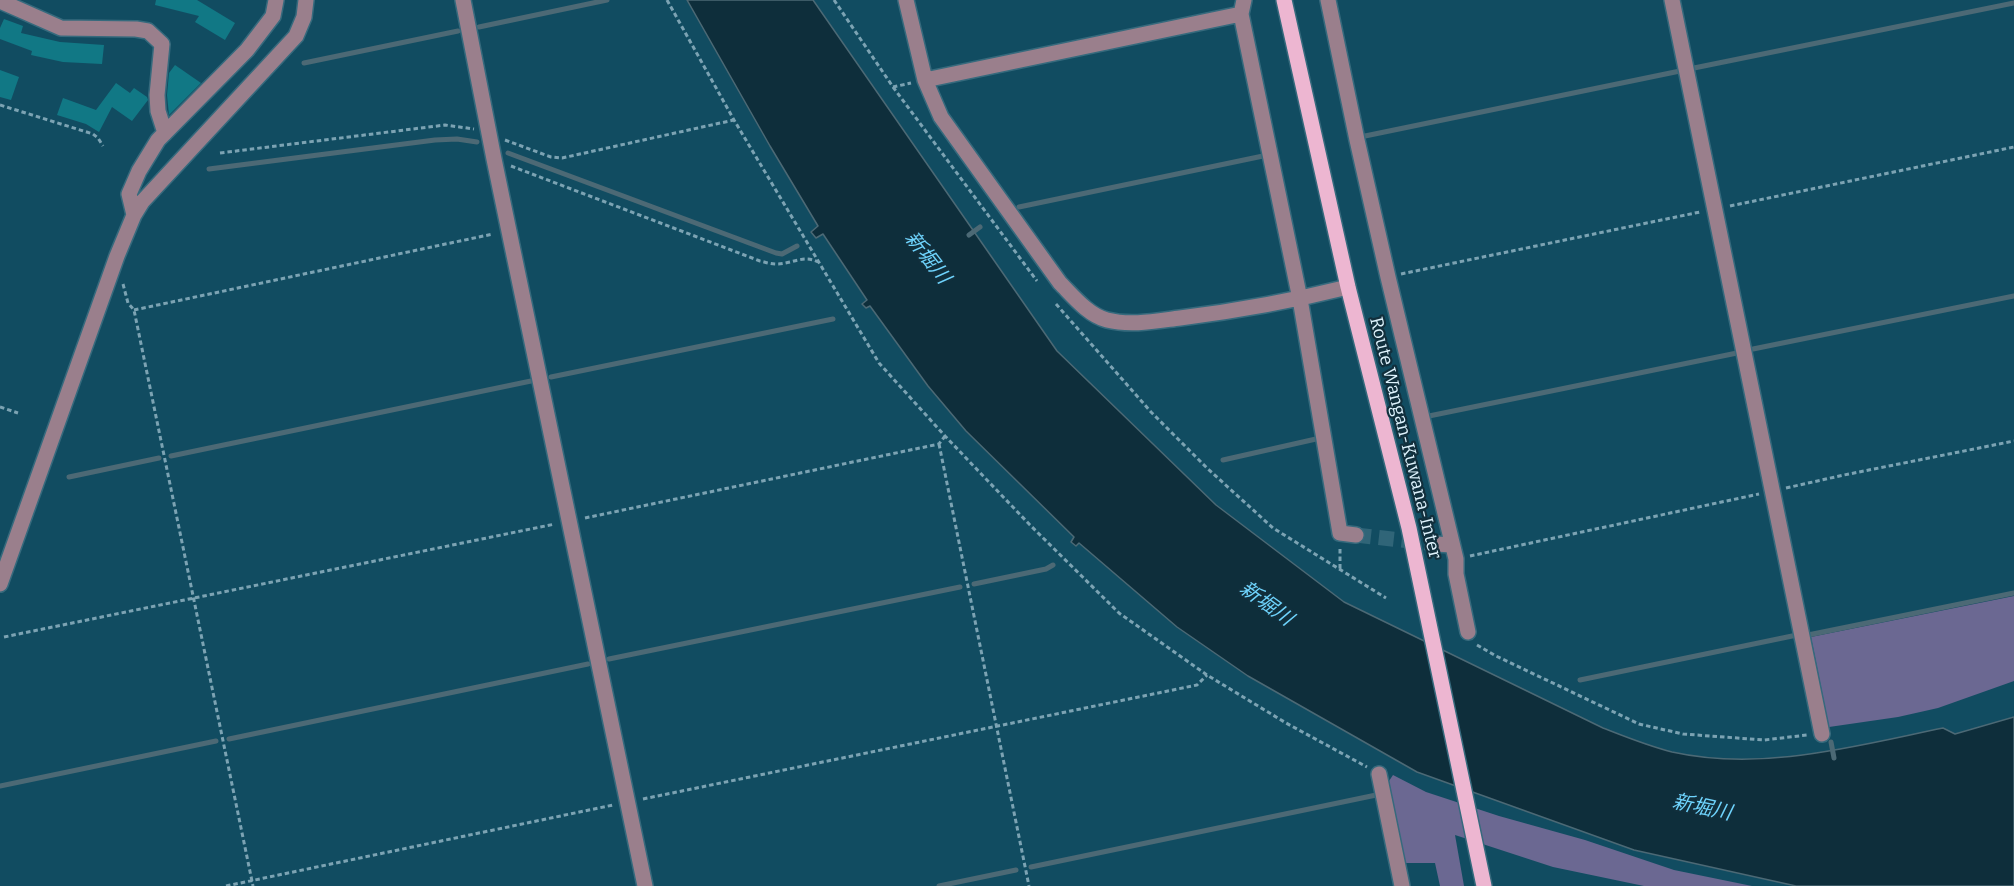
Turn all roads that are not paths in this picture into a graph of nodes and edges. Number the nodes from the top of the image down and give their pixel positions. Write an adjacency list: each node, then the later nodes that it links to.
1 (276, 0): 11 (street)
2 (306, 0): 12 (street)
3 (463, 0): 22 (street)
4 (906, 0): 10 (street)
5 (1284, 0): 13 (main road, Route Wangan-Kuwana-Inter)
6 (1328, 0): 17 (street)
7 (1672, 0): 20 (street)
8 (0, 1): 11 (street)
9 (1243, 7): 10 (street); 14 (street)
10 (925, 80): 14 (street)
11 (165, 133): 12 (street)
12 (134, 215): 18 (street)
13 (1348, 287): 14 (street); 24 (main road, Route Wangan-Kuwana-Inter)
14 (1300, 299): 15 (street)
15 (1356, 535)
16 (1436, 544): 17 (street)
17 (1454, 552): 19 (street)
18 (0, 584)
19 (1468, 632)
20 (1822, 734)
21 (1379, 774): 23 (street)
22 (645, 886)
23 (1402, 886)
24 (1484, 886)

